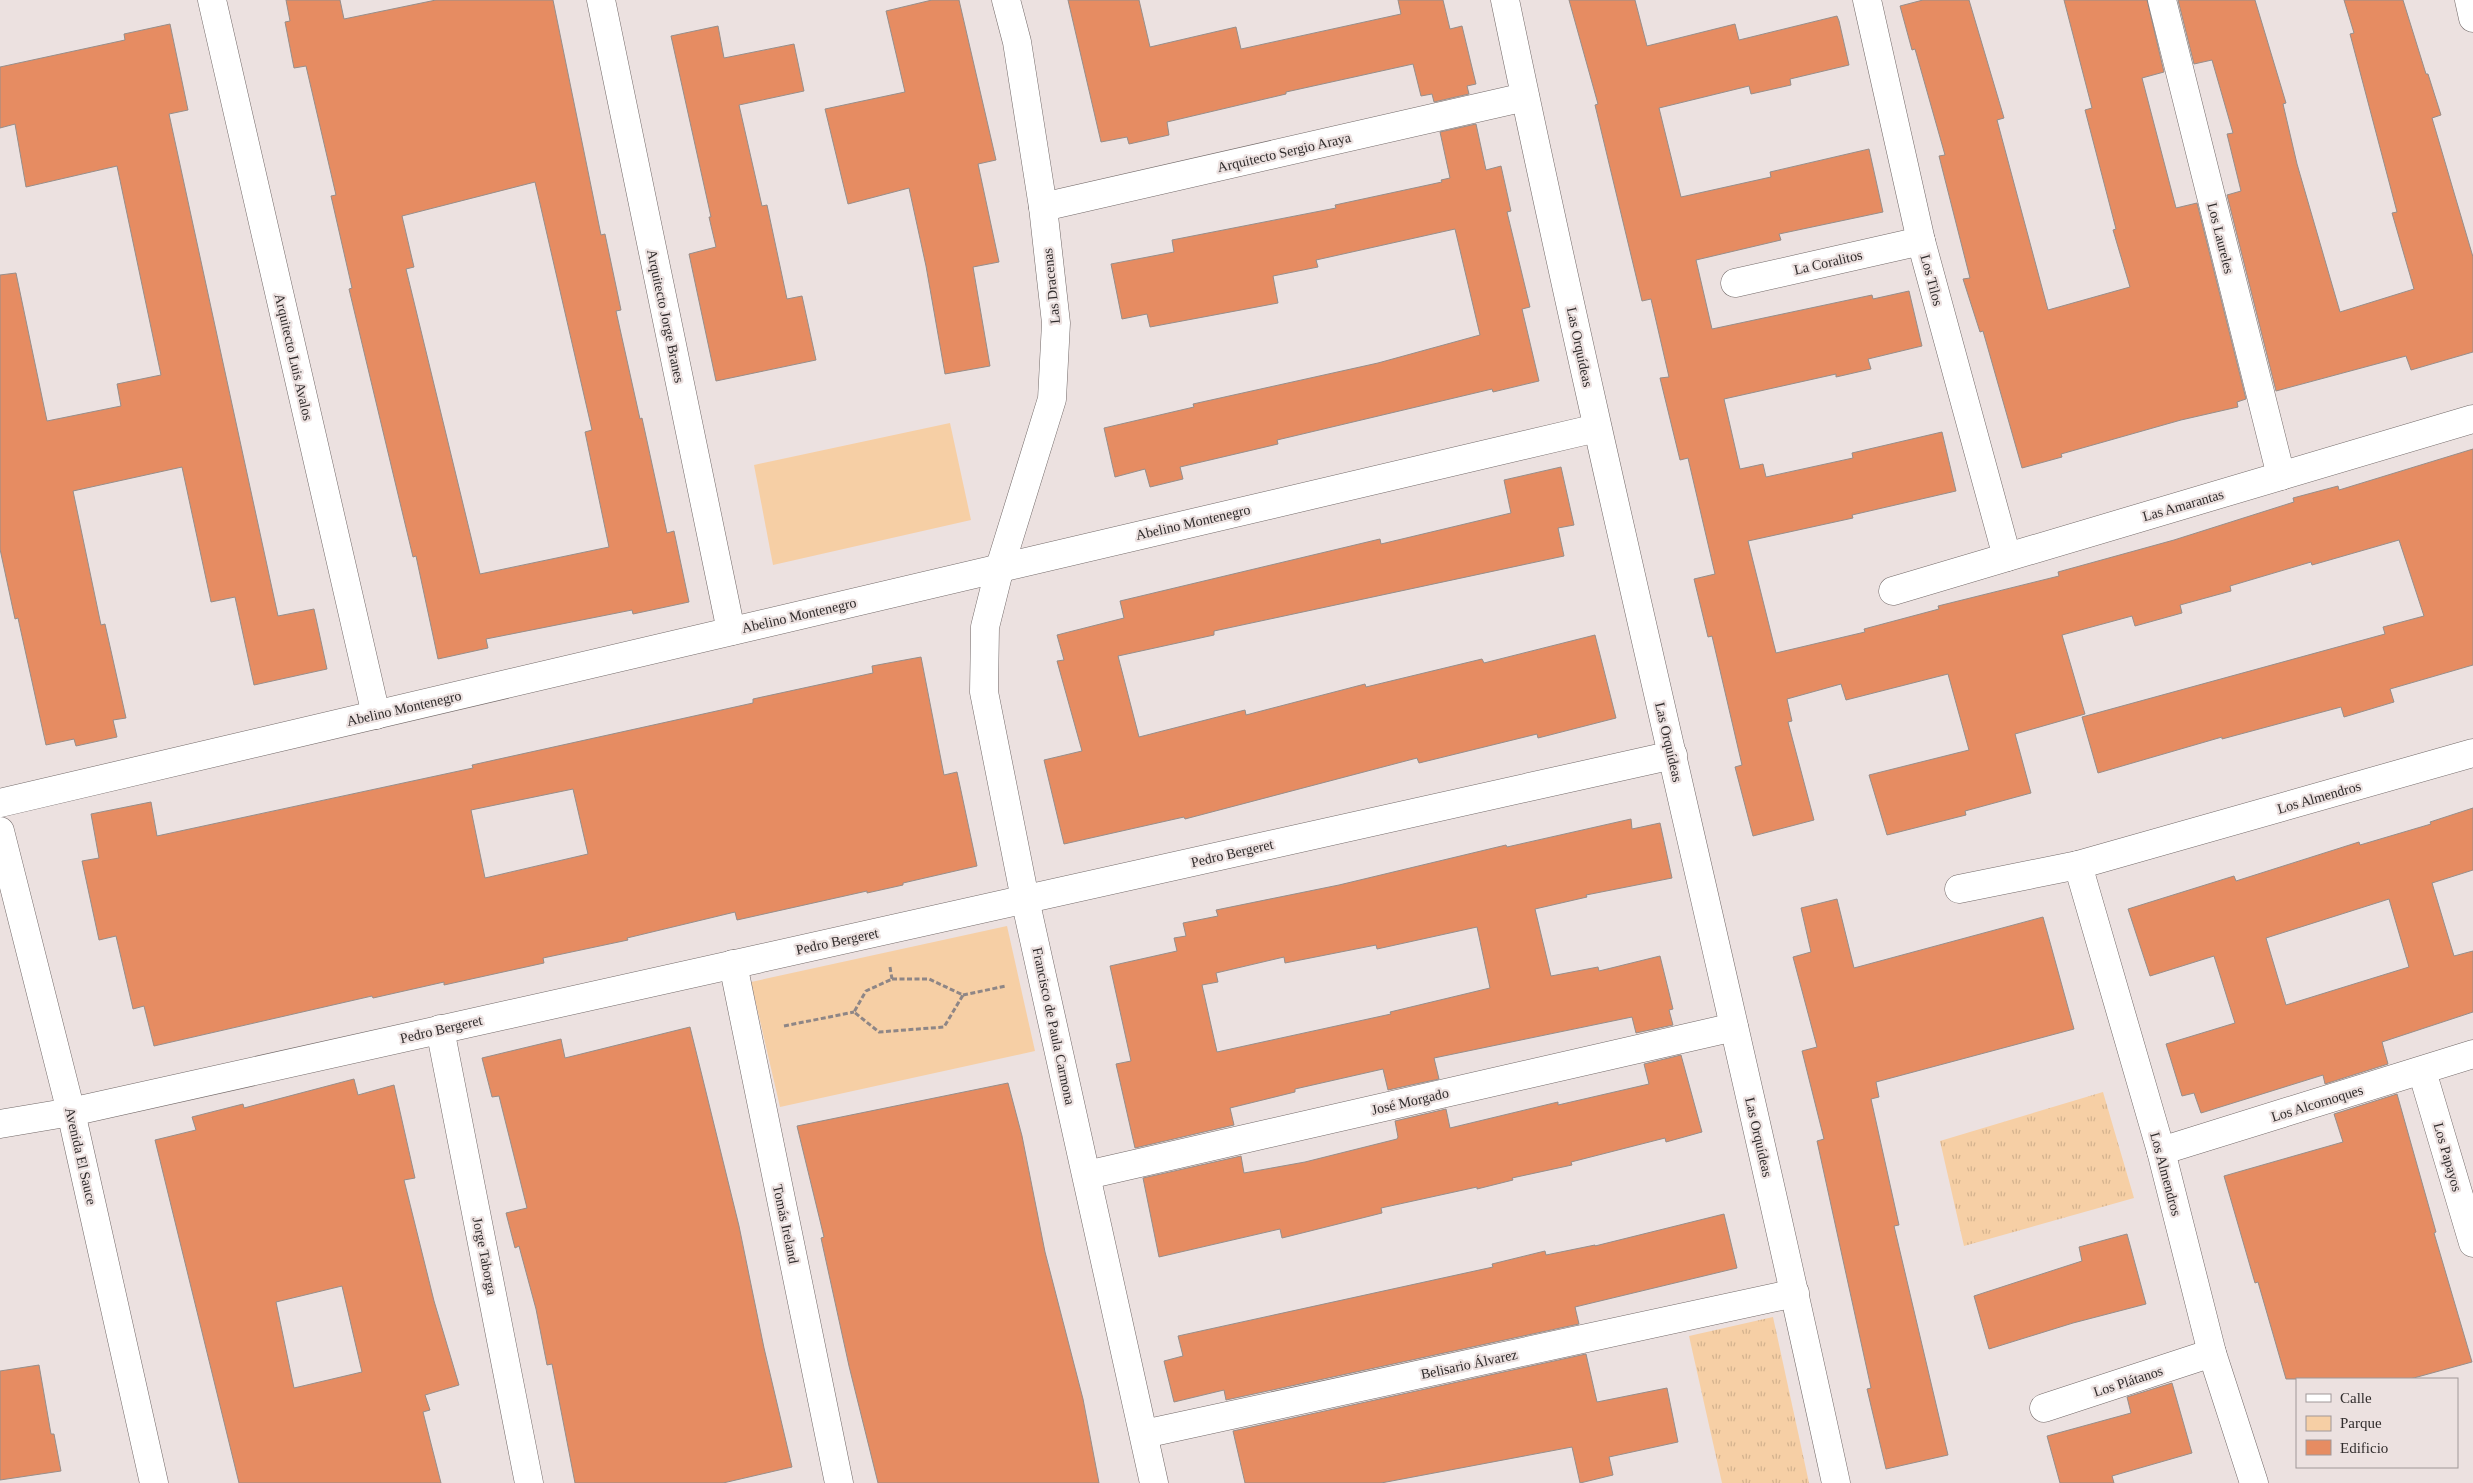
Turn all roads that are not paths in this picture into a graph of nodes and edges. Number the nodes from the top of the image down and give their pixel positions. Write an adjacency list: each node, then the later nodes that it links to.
1 (212, 0): 20 (street, Arquitecto Luis Avalos)
2 (602, 0): 19 (street, Arquitecto Jorge Branes)
3 (1006, 0): 10 (street, Las Dracenas)
4 (1505, 0): 9 (street, Las Orquídeas)
5 (1867, 0): 11 (street, Los Tilos)
6 (2162, 0): 15 (street, Los Laureles)
7 (2469, 0): 8 (street)
8 (2473, 18)
9 (1525, 97): 10 (street, Arquitecto Sergio Araya); 14 (street, Las Orquídeas)
10 (1043, 207): 17 (street, Las Dracenas)
11 (1921, 241): 12 (street, La Coralitos); 16 (street, Los Tilos)
12 (1735, 283)
13 (2473, 419): 15 (street, Las Amarantas)
14 (1597, 428): 17 (street, Abelino Montenegro); 22 (street, Las Orquídeas)
15 (2281, 476): 16 (street, Las Amarantas)
16 (2006, 557): 18 (street, Las Amarantas)
17 (1000, 567): 19 (street, Abelino Montenegro); 27 (street, Francisco de Paula Carmona)
18 (1893, 591)
19 (731, 631): 20 (street, Abelino Montenegro)
20 (376, 715): 23 (street, Abelino Montenegro)
21 (2473, 753): 25 (street, Los Almendros)
22 (1673, 755): 27 (street, Pedro Bergeret); 29 (street, Las Orquídeas)
23 (0, 803)
24 (0, 832): 33 (street, Avenida El Sauce)
25 (2078, 865): 26 (street, Los Almendros); 35 (street, Los Almendros)
26 (1959, 889)
27 (1025, 899): 28 (street, Pedro Bergeret); 36 (street, Francisco de Paula Carmona)
28 (733, 964): 30 (street, Pedro Bergeret); 44 (street, Tomás Ireland)
29 (1734, 1027): 36 (street, José Morgado); 38 (street, Las Orquídeas)
30 (440, 1029): 33 (street, Pedro Bergeret); 43 (street, Jorge Taborga)
31 (2473, 1054): 32 (street, Los Alcornoques)
32 (2422, 1071): 35 (street, Los Alcornoques); 37 (street, Los Papayos)
33 (71, 1112): 34 (street, Pedro Bergeret); 42 (street, Avenida El Sauce)
34 (0, 1124)
35 (2160, 1151): 39 (street, Los Almendros)
36 (1087, 1175): 41 (street, Francisco de Paula Carmona)
37 (2473, 1243)
38 (1795, 1294): 41 (street, Belisario Álvarez); 46 (street, Las Orquídeas)
39 (2212, 1353): 40 (street, Los Plátanos); 47 (street, Los Almendros)
40 (2044, 1408)
41 (1144, 1434): 45 (street, Francisco de Paula Carmona)
42 (154, 1483)
43 (529, 1483)
44 (839, 1483)
45 (1154, 1483)
46 (1836, 1483)
47 (2254, 1483)

